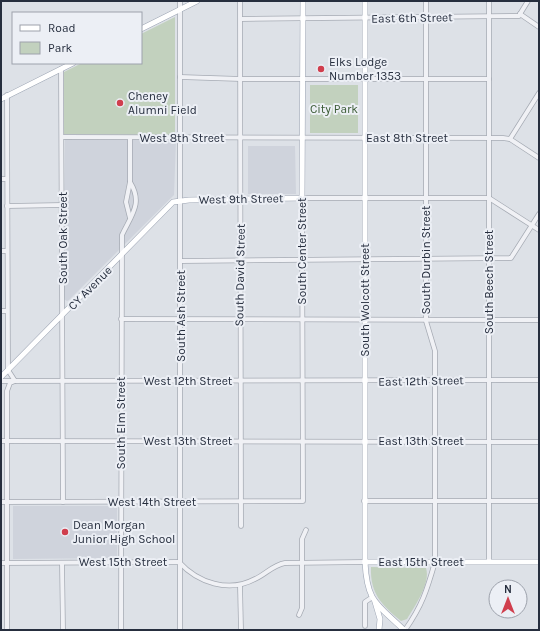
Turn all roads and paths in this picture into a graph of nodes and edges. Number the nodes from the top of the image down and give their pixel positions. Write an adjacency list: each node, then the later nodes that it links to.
1 (180, 1): 9 (street, South Ash Street)
2 (197, 1): 9 (main road)
3 (240, 1): 14 (street, South David Street)
4 (303, 1): 15 (main road, South Center Street)
5 (365, 1): 13 (main road, South Wolcott Street)
6 (426, 1): 11 (street, South Durbin Street)
7 (489, 1): 12 (street, South Beech Street)
8 (528, 1): 10 (street)
9 (180, 9): 17 (main road); 20 (street, South Ash Street)
10 (520, 14): 12 (street, East 6th Street); 16 (street)
11 (426, 17): 12 (street, East 6th Street); 13 (street, East 6th Street); 24 (street, South Durbin Street)
12 (489, 17): 25 (street, South Beech Street)
13 (365, 18): 15 (street, East 6th Street); 21 (main road, South Wolcott Street)
14 (241, 19): 15 (street, East 6th Street); 22 (street, South David Street)
15 (303, 19): 23 (main road, South Center Street)
16 (539, 27)
17 (142, 28)
18 (72, 64): 19 (main road)
19 (61, 69): 26 (main road); 29 (street, South Oak Street)
20 (180, 77): 22 (street); 32 (street, South Ash Street)
21 (365, 78): 23 (street); 24 (street); 34 (main road, South Wolcott Street)
22 (241, 79): 23 (street); 33 (street, South David Street)
23 (303, 79): 36 (main road, South Center Street)
24 (427, 79): 25 (street); 30 (street, South Durbin Street)
25 (489, 79): 35 (street, South Beech Street)
26 (7, 96): 28 (main road); 40 (street)
27 (538, 96): 37 (street)
28 (1, 99)
29 (62, 137): 31 (street, West 8th Street); 48 (street, South Oak Street)
30 (427, 137): 34 (street, East 8th Street); 35 (street, East 8th Street); 45 (street, South Durbin Street)
31 (130, 138): 32 (street, West 8th Street); 41 (street, South Elm Street)
32 (180, 138): 33 (street, West 8th Street); 46 (street, South Ash Street)
33 (240, 138): 36 (street, West 8th Street); 47 (street, South David Street)
34 (364, 138): 36 (street, East 8th Street); 43 (main road, South Wolcott Street)
35 (488, 138): 37 (street, East 8th Street); 44 (street, South Beech Street)
36 (303, 139): 42 (main road, South Center Street)
37 (510, 139): 38 (street)
38 (539, 158)
39 (1, 179): 40 (street)
40 (7, 179): 49 (street)
41 (130, 182): 51 (street, South Elm Street); 51 (street, South Elm Street)
42 (302, 198): 43 (street); 47 (main road, West 9th Street); 59 (street, South Center Street)
43 (365, 198): 45 (street); 60 (main road, South Wolcott Street)
44 (489, 198): 45 (street); 52 (street); 57 (street, South Beech Street)
45 (426, 199): 61 (street, South Durbin Street)
46 (180, 200): 47 (main road, West 9th Street); 56 (main road, CY Avenue); 62 (street, South Ash Street)
47 (241, 200): 58 (street, South David Street)
48 (63, 205): 49 (street); 65 (street, South Oak Street)
49 (7, 206): 55 (street)
50 (539, 214): 52 (street)
51 (130, 218): 56 (street, South Elm Street)
52 (532, 226): 53 (street); 57 (street)
53 (539, 230)
54 (1, 251): 55 (street)
55 (7, 251): 63 (street)
56 (122, 256): 65 (main road, CY Avenue); 67 (street, South Elm Street)
57 (489, 258): 61 (street); 71 (street, South Beech Street)
58 (241, 260): 59 (street); 62 (street); 66 (street, South David Street)
59 (303, 260): 60 (street); 69 (street, South Center Street)
60 (365, 260): 61 (street); 70 (main road, South Wolcott Street)
61 (427, 260): 73 (street, South Durbin Street)
62 (181, 261): 68 (street, South Ash Street)
63 (7, 311): 64 (street); 74 (street)
64 (1, 312)
65 (63, 316): 74 (main road, CY Avenue); 81 (street, South Oak Street)
66 (240, 318): 68 (street); 69 (street); 84 (street, South David Street)
67 (121, 319): 68 (street); 82 (street, South Elm Street)
68 (180, 319): 83 (street, South Ash Street)
69 (302, 319): 70 (street); 76 (street, South Center Street)
70 (364, 319): 73 (street); 85 (main road, South Wolcott Street)
71 (489, 320): 72 (street); 73 (street); 77 (street, South Beech Street)
72 (539, 320)
73 (426, 321): 86 (street, South Durbin Street)
74 (8, 370): 75 (main road, CY Avenue); 80 (street)
75 (1, 377)
76 (303, 380): 84 (street, West 12th Street); 85 (street, East 12th Street); 95 (street, South Center Street)
77 (489, 380): 78 (street, East 12th Street); 86 (street, East 12th Street); 97 (street, South Beech Street)
78 (539, 380)
79 (1, 381): 80 (street, West 12th Street); 87 (street)
80 (15, 381): 81 (street, West 12th Street); 87 (street)
81 (63, 381): 82 (street, West 12th Street); 92 (street, South Oak Street)
82 (122, 381): 83 (street, West 12th Street); 93 (street, South Elm Street)
83 (180, 381): 84 (street, West 12th Street); 94 (street, South Ash Street)
84 (241, 381): 90 (street, South David Street)
85 (365, 381): 86 (street, East 12th Street); 91 (main road, South Wolcott Street)
86 (435, 381): 96 (street, South Durbin Street)
87 (7, 391): 89 (street)
88 (1, 441): 89 (street, West 13th Street)
89 (6, 441): 92 (street, West 13th Street); 106 (street)
90 (241, 441): 94 (street, West 13th Street); 95 (street, West 13th Street); 109 (street, South David Street)
91 (365, 441): 95 (street, East 13th Street); 96 (street, East 13th Street); 101 (main road, South Wolcott Street)
92 (63, 442): 93 (street, West 13th Street); 107 (street, South Oak Street)
93 (122, 442): 94 (street, West 13th Street); 99 (street, South Elm Street)
94 (180, 442): 108 (street, South Ash Street)
95 (303, 442): 100 (street, South Center Street)
96 (435, 442): 97 (street, East 13th Street); 102 (street, South Durbin Street)
97 (489, 442): 98 (street, East 13th Street); 103 (street, South Beech Street)
98 (539, 442)
99 (121, 500): 107 (street, West 14th Street); 108 (street, West 14th Street); 120 (street, South Elm Street)
100 (303, 501): 109 (street, West 14th Street)
101 (364, 501): 102 (street); 113 (main road, South Wolcott Street)
102 (436, 501): 103 (street); 114 (street, South Durbin Street)
103 (489, 501): 104 (street); 115 (street, South Beech Street)
104 (539, 501)
105 (1, 502): 106 (street, West 14th Street)
106 (7, 502): 107 (street, West 14th Street); 118 (street)
107 (63, 502)
108 (180, 502): 109 (street, West 14th Street); 112 (street, South Ash Street)
109 (241, 502): 110 (street, South David Street)
110 (241, 526)
111 (306, 530): 121 (street)
112 (179, 562): 120 (street, West 15th Street); 122 (street, West 15th Street); 129 (street, South Ash Street)
113 (365, 562): 114 (main road, East 15th Street); 121 (street, East 15th Street); 123 (main road, South Wolcott Street)
114 (435, 562): 115 (main road, East 15th Street); 132 (street, South Durbin Street)
115 (489, 562): 116 (main road, East 15th Street)
116 (539, 562)
117 (1, 563): 118 (street, West 15th Street)
118 (7, 563): 119 (street, West 15th Street); 126 (street)
119 (62, 563): 120 (street, West 15th Street); 127 (street)
120 (122, 563): 128 (street, South Elm Street)
121 (303, 563): 122 (street, West 15th Street); 124 (street)
122 (240, 585): 130 (street)
123 (373, 599): 125 (street); 131 (main road, South Wolcott Street); 132 (main road)
124 (299, 615)
125 (365, 626)
126 (7, 630)
127 (63, 630)
128 (121, 630)
129 (180, 630)
130 (240, 630)
131 (379, 630)
132 (404, 630)

